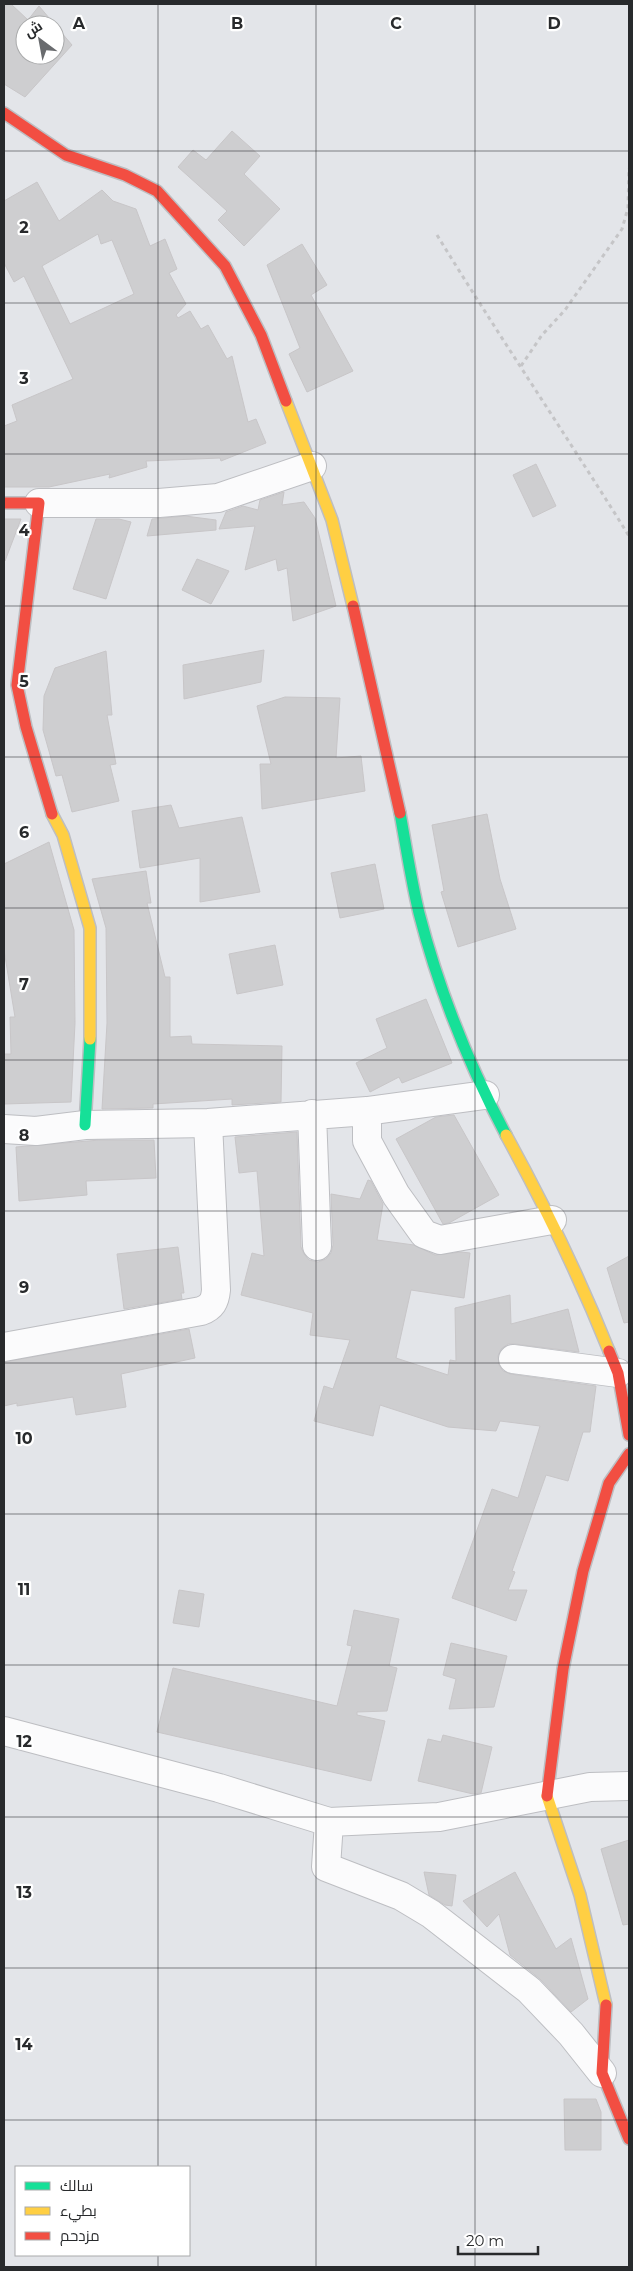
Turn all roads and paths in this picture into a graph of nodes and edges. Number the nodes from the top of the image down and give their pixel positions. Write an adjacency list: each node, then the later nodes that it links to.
1 (4, 113): 5 (street)
2 (629, 168): 4 (path)
3 (437, 235): 4 (path)
4 (521, 366): 8 (path)
5 (312, 466): 7 (street); 9 (street)
6 (4, 503): 7 (street)
7 (39, 503): 13 (street)
8 (629, 536)
9 (485, 1095): 10 (street); 15 (street)
10 (367, 1111): 11 (street); 15 (street)
11 (312, 1114): 12 (street); 16 (street)
12 (208, 1123): 13 (street); 17 (street)
13 (85, 1125): 14 (street)
14 (4, 1129)
15 (552, 1220): 19 (street)
16 (317, 1246)
17 (4, 1347)
18 (513, 1358): 19 (street)
19 (618, 1373): 20 (street)
20 (629, 1435)
21 (629, 1454): 24 (street)
22 (4, 1731): 25 (street)
23 (629, 1786): 24 (street)
24 (547, 1797): 25 (street); 26 (street)
25 (328, 1822): 26 (street)
26 (602, 2073): 27 (street)
27 (629, 2139)

